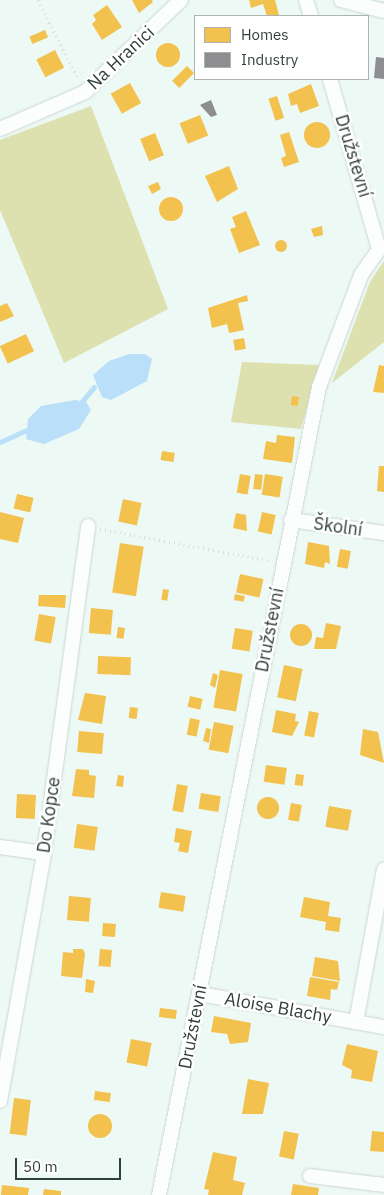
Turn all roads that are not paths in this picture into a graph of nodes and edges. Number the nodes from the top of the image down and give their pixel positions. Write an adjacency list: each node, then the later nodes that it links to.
1 (181, 0): 7 (street, Na Hranici)
2 (306, 0): 5 (street)
3 (340, 0): 4 (street)
4 (384, 11)
5 (311, 15)
6 (330, 80): 8 (street, Družstevní)
7 (0, 129)
8 (381, 249): 9 (street, Družstevní)
9 (291, 520): 11 (street, Školní); 15 (street, Družstevní)
10 (88, 526): 13 (street, Do Kopce)
11 (384, 533)
12 (0, 847): 13 (street)
13 (44, 853): 18 (street, Do Kopce)
14 (384, 870): 16 (street, Aloise Blachy)
15 (200, 994): 16 (street, Aloise Blachy); 21 (street, Družstevní)
16 (356, 1022): 17 (street, Aloise Blachy)
17 (384, 1027)
18 (0, 1101)
19 (310, 1176): 20 (street)
20 (384, 1185)
21 (159, 1195)

